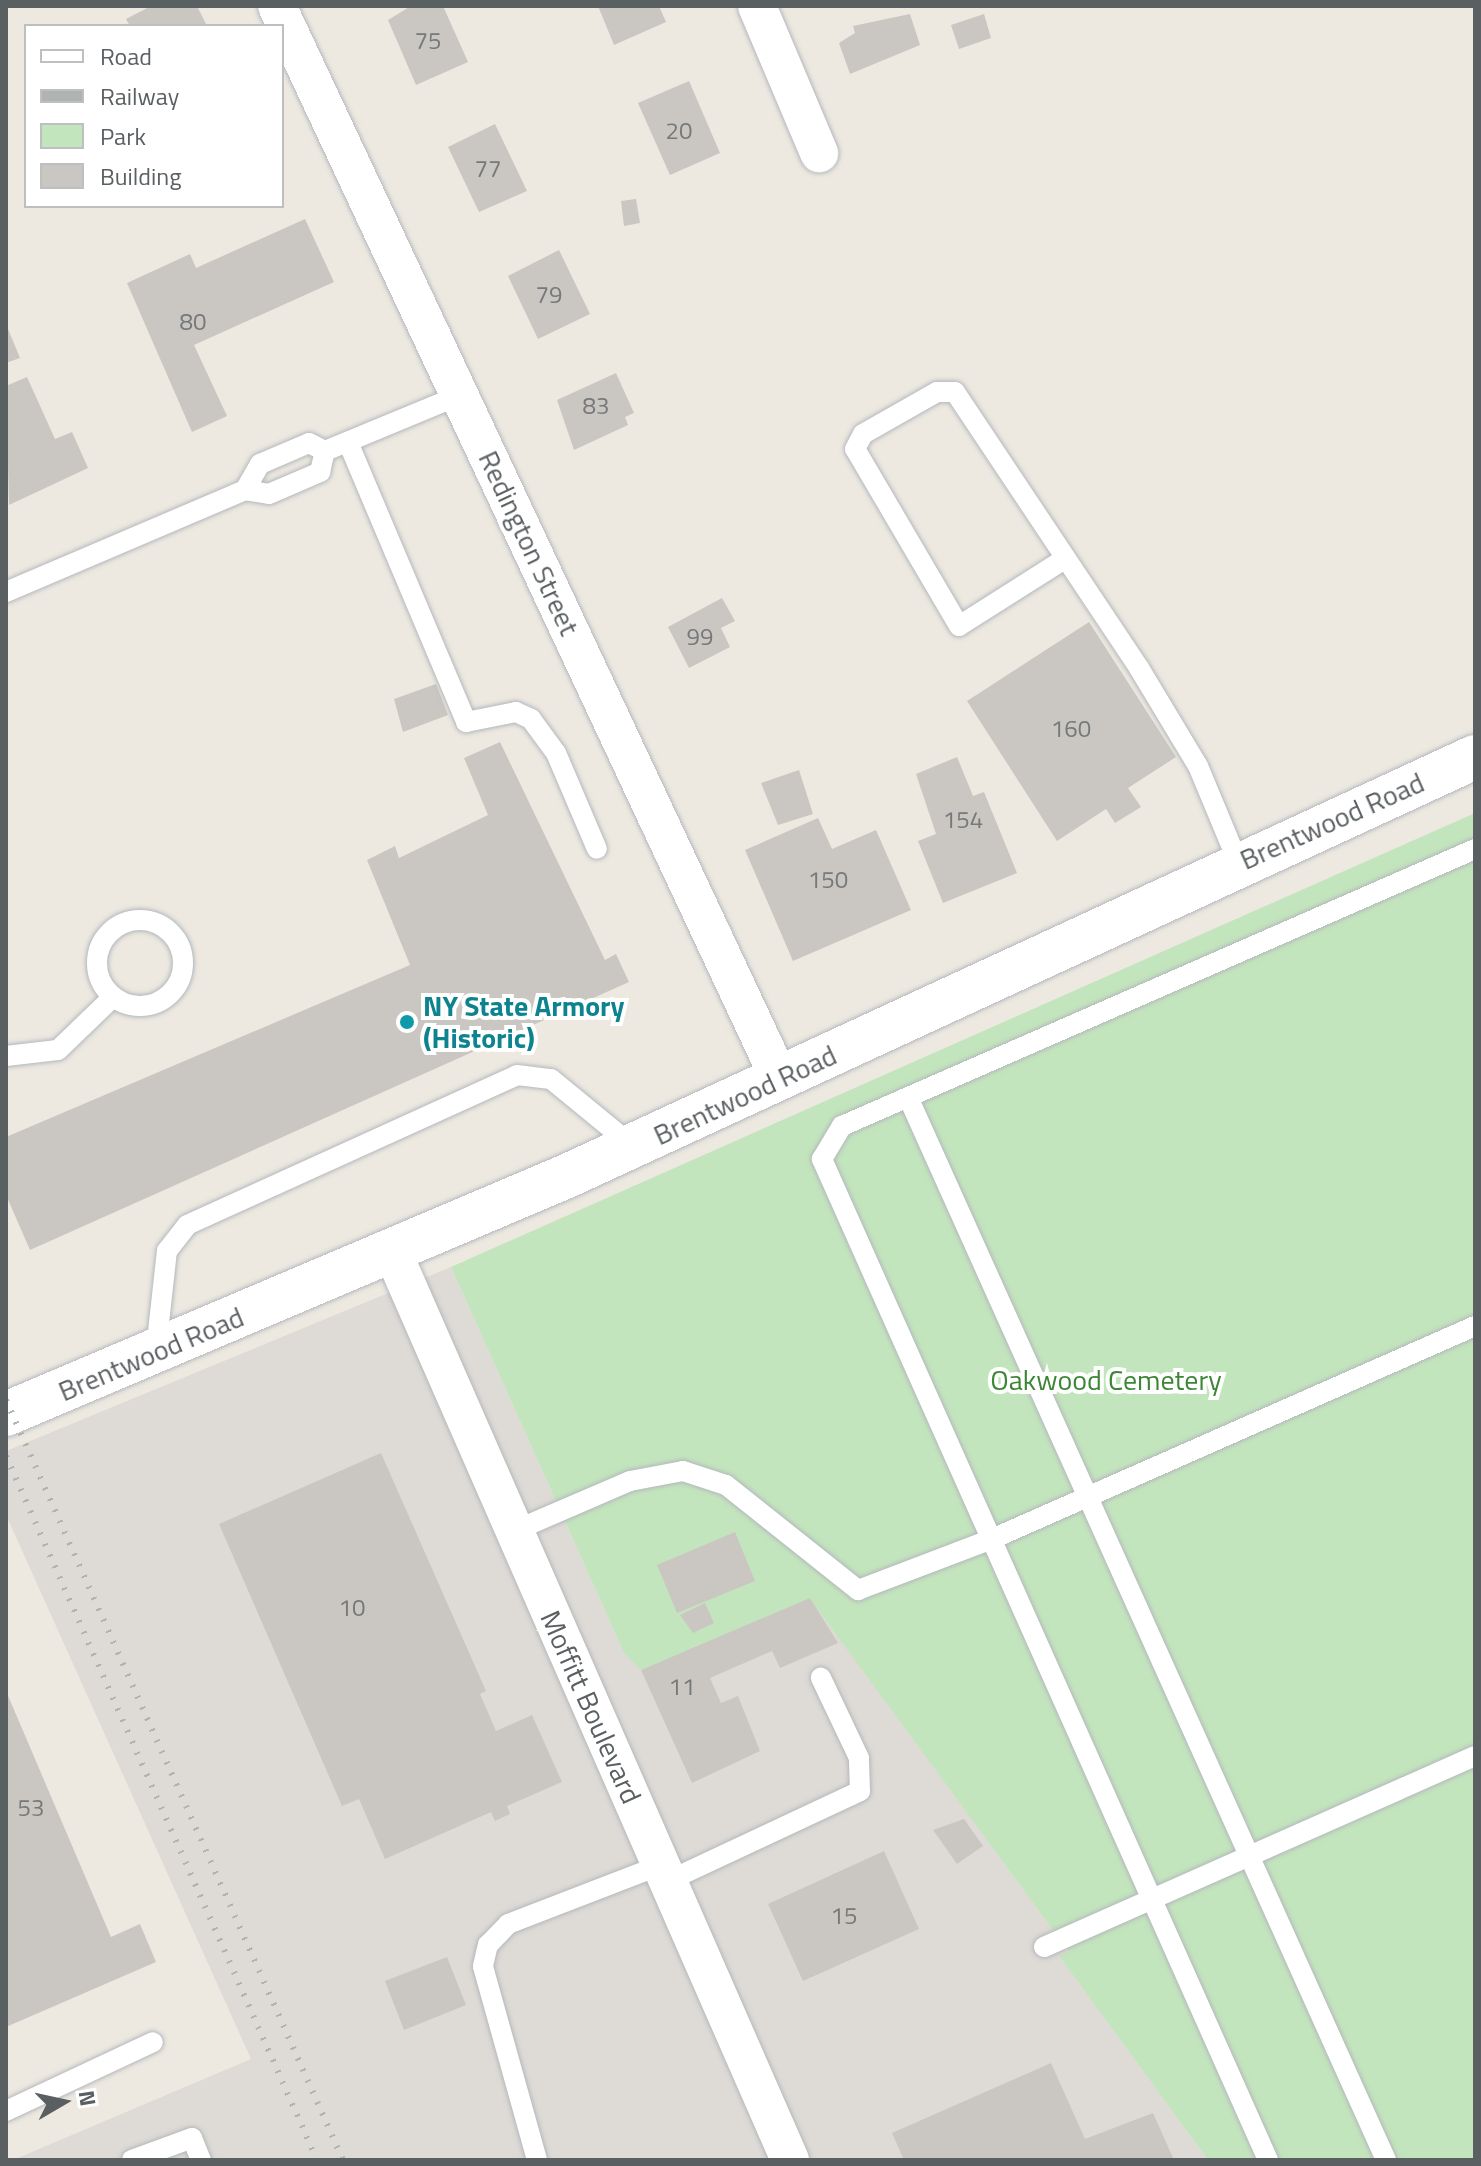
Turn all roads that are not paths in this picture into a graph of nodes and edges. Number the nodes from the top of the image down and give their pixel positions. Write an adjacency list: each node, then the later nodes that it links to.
1 (277, 6): 4 (street, Redington Street)
2 (757, 6): 3 (street)
3 (819, 153)
4 (460, 395): 5 (lane); 16 (street, Redington Street)
5 (348, 442): 6 (lane); 11 (lane)
6 (325, 451): 7 (lane); 7 (lane)
7 (245, 490): 9 (lane)
8 (1063, 560): 8 (lane); 13 (lane)
9 (6, 592)
10 (1475, 757): 13 (street, Brentwood Road)
11 (597, 849)
12 (1475, 849): 17 (lane)
13 (1238, 862): 16 (street, Brentwood Road)
14 (113, 997): 14 (lane); 15 (lane)
15 (6, 1056)
16 (780, 1080): 18 (street, Brentwood Road)
17 (908, 1097): 23 (lane); 25 (lane)
18 (633, 1146): 19 (street, Brentwood Road); 21 (lane)
19 (393, 1253): 21 (street, Brentwood Road); 24 (street, Moffitt Boulevard)
20 (1475, 1326): 23 (lane)
21 (156, 1351): 22 (street, Brentwood Road)
22 (6, 1414)
23 (1090, 1496): 25 (lane); 28 (lane)
24 (514, 1531): 25 (lane); 29 (street, Moffitt Boulevard)
25 (992, 1539): 30 (lane)
26 (821, 1678): 29 (lane)
27 (1475, 1756): 28 (lane)
28 (1252, 1854): 30 (lane); 39 (lane)
29 (664, 1873): 36 (lane); 37 (street, Moffitt Boulevard)
30 (1152, 1899): 31 (lane); 38 (lane)
31 (1044, 1947)
32 (153, 2042): 33 (lane)
33 (6, 2111)
34 (132, 2160): 35 (lane)
35 (201, 2160)
36 (537, 2160)
37 (790, 2160)
38 (1268, 2160)
39 (1386, 2160)

